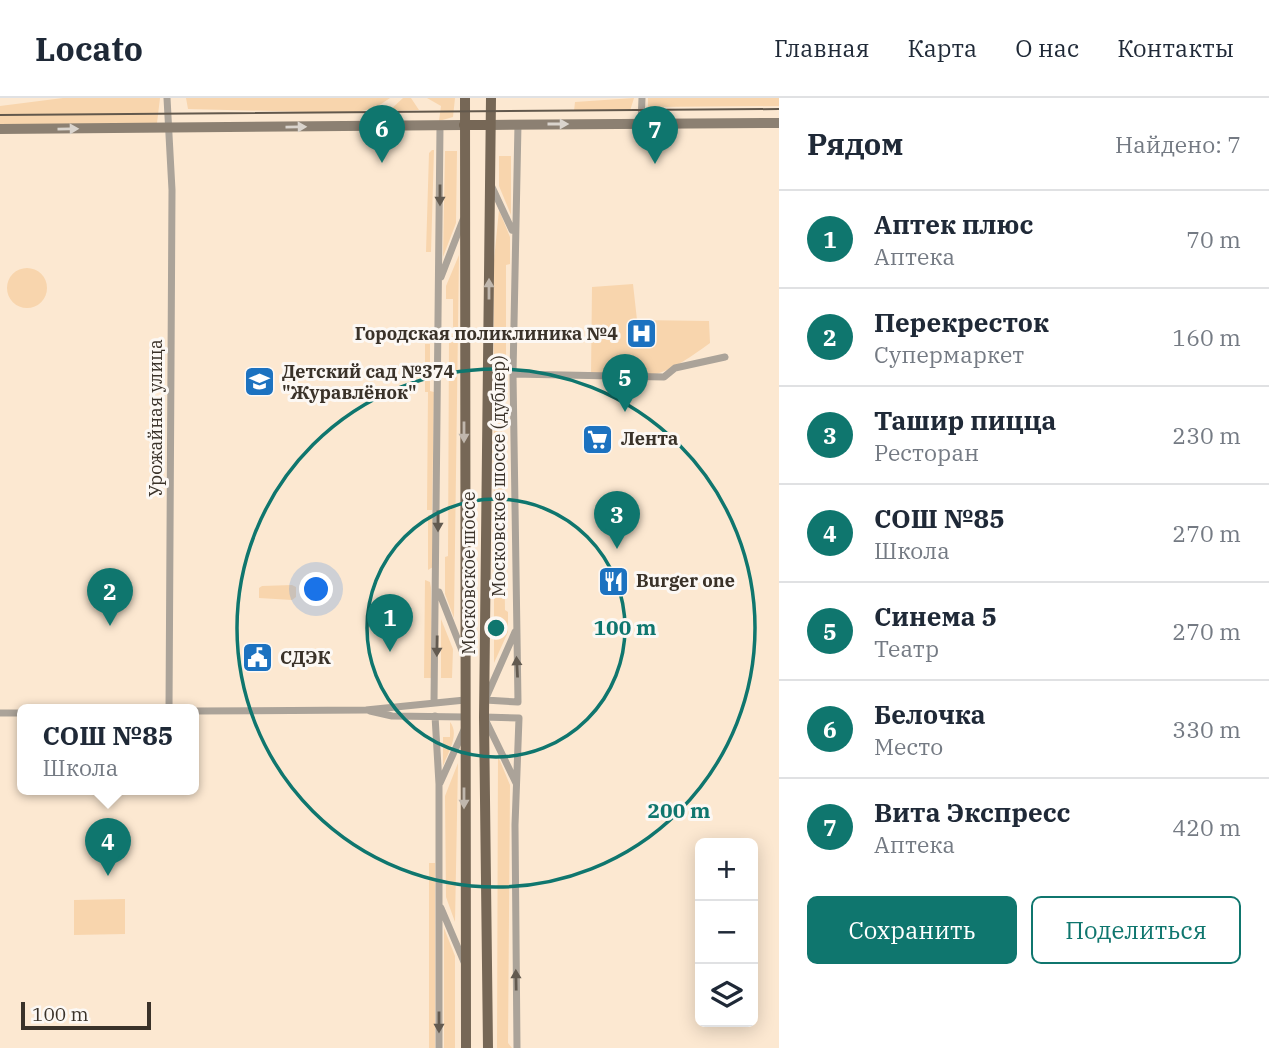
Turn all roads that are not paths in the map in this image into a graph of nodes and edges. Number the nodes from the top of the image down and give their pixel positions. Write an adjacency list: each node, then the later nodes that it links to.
1 (167, 98): 10 (street, Урожайная улица)
2 (465, 98): 8 (main road, Московское шоссе)
3 (491, 98): 9 (main road, Московское шоссе)
4 (642, 98): 5 (street)
5 (641, 123): 6 (main road); 7 (main road, one-way to 5)
6 (779, 123)
7 (518, 124): 9 (main road); 15 (street, Московское шоссе (дублер))
8 (464, 125): 9 (main road); 11 (main road); 14 (main road, Московское шоссе)
9 (489, 125): 13 (main road, Московское шоссе)
10 (169, 127): 11 (main road, one-way to 11); 12 (main road, one-way to 10); 25 (street, Урожайная улица)
11 (440, 127): 16 (street, one-way to 16)
12 (0, 130)
13 (489, 180): 15 (street); 23 (main road, Московское шоссе, one-way to 13)
14 (465, 216): 16 (street); 21 (main road, Московское шоссе, one-way to 21)
15 (514, 233): 18 (street, Московское шоссе (дублер))
16 (439, 281): 19 (street, one-way to 19)
17 (725, 357): 18 (street)
18 (513, 374): 20 (street, Московское шоссе (дублер))
19 (438, 588): 21 (street); 24 (street, one-way to 24)
20 (515, 632): 23 (street); 23 (street, Московское шоссе (дублер), one-way to 20)
21 (464, 656): 22 (main road, Московское шоссе)
22 (465, 700): 23 (main road); 24 (street); 29 (main road, Московское шоссе)
23 (485, 700): 30 (main road, Московское шоссе)
24 (435, 703): 26 (street)
25 (169, 704)
26 (366, 710): 27 (street); 28 (street)
27 (199, 711)
28 (435, 716): 29 (street); 32 (street)
29 (465, 717): 30 (main road); 31 (main road, Московское шоссе)
30 (484, 717): 33 (street); 33 (street); 38 (main road, Московское шоссе)
31 (464, 730): 32 (street); 35 (main road, Московское шоссе, one-way to 35)
32 (439, 783): 34 (street)
33 (516, 783): 39 (street, one-way to 33)
34 (440, 905): 35 (street); 36 (street, one-way to 36)
35 (464, 962): 37 (main road, Московское шоссе)
36 (439, 1048)
37 (466, 1048)
38 (488, 1048)
39 (517, 1048)

